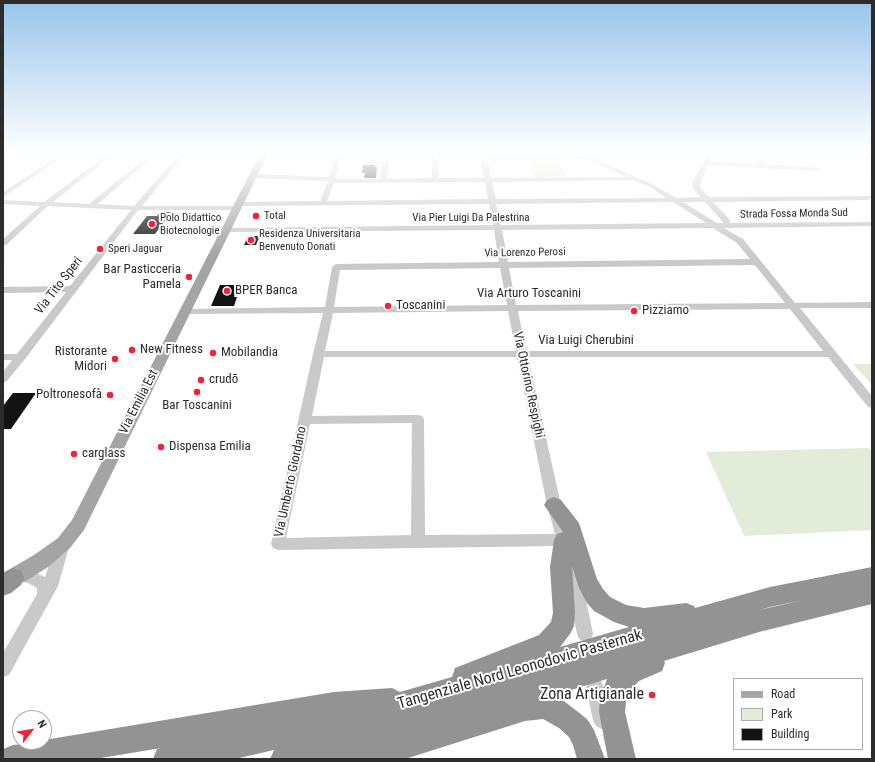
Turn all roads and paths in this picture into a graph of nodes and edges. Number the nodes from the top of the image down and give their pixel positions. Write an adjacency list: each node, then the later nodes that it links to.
1 (15, 188): 10 (street)
2 (67, 188): 17 (street)
3 (112, 188): 18 (street)
4 (154, 188): 20 (street, Via Tito Speri)
5 (248, 188): 19 (main road, Via Emilia Est)
6 (329, 188): 16 (street)
7 (489, 188): 15 (street, Via Ottorino Respighi)
8 (654, 188): 13 (street)
9 (697, 188): 12 (street)
10 (3, 196)
11 (868, 198): 12 (street)
12 (707, 200): 13 (street); 21 (street)
13 (676, 201): 15 (street); 23 (street)
14 (3, 202): 17 (street)
15 (492, 202): 16 (street); 24 (street, Via Ottorino Respighi)
16 (323, 203): 19 (street)
17 (46, 204): 18 (street); 27 (street)
18 (90, 206): 20 (street)
19 (238, 206): 20 (street); 25 (main road, Via Emilia Est)
20 (136, 208): 31 (street, Via Tito Speri)
21 (727, 222)
22 (872, 224): 23 (street, Strada Fossa Monda Sud)
23 (716, 226): 24 (street, Via Pier Luigi Da Palestrina); 29 (street)
24 (496, 229): 25 (street, Via Pier Luigi Da Palestrina); 30 (street, Via Ottorino Respighi)
25 (226, 230): 37 (main road, Via Emilia Est)
26 (3, 232): 27 (street)
27 (14, 232): 28 (street)
28 (3, 243)
29 (757, 262): 30 (street, Via Lorenzo Perosi); 34 (street)
30 (503, 264): 35 (street, Via Ottorino Respighi); 36 (street, Via Lorenzo Perosi)
31 (74, 289): 32 (street); 42 (street, Via Tito Speri)
32 (3, 290)
33 (872, 305): 34 (street, Via Arturo Toscanini)
34 (793, 306): 35 (street, Via Arturo Toscanini); 39 (street)
35 (512, 307): 36 (street, Via Arturo Toscanini); 40 (street, Via Ottorino Respighi)
36 (329, 309): 37 (street, Via Arturo Toscanini); 38 (street, Via Umberto Giordano)
37 (186, 311): 49 (main road, Via Emilia Est)
38 (318, 354): 40 (street, Via Luigi Cherubini); 45 (street, Via Umberto Giordano)
39 (831, 354): 40 (street, Via Luigi Cherubini); 44 (street)
40 (522, 355): 46 (street, Via Ottorino Respighi)
41 (3, 357): 42 (street)
42 (21, 357): 43 (street, Via Tito Speri)
43 (3, 379)
44 (872, 404)
45 (304, 420): 48 (street, Via Umberto Giordano); 48 (street, Via Umberto Giordano)
46 (554, 505): 47 (street, Via Ottorino Respighi); 54 (highway)
47 (564, 540): 48 (street); 56 (street, Via Ottorino Respighi); 59 (highway)
48 (418, 541)
49 (64, 543): 51 (main road, Via Emilia Est); 53 (street, Via Emilia Est)
50 (872, 576): 54 (highway, Tangenziale Nord Leonodovic Pasternak)
51 (8, 581): 53 (street, Via Emilia Est)
52 (872, 594): 55 (highway, Tangenziale Nord Leonodovic Pasternak)
53 (45, 596): 57 (street, Via Emilia Est)
54 (770, 597): 59 (highway, Tangenziale Nord Leonodovic Pasternak)
55 (759, 621): 59 (highway, Tangenziale Nord Leonodovic Pasternak); 69 (highway)
56 (585, 634)
57 (3, 669)
58 (595, 687): 68 (street)
59 (421, 711): 60 (highway); 63 (highway, Tangenziale Nord Leonodovic Pasternak); 64 (highway, Tangenziale Nord Leonodovic Pasternak); 65 (highway)
60 (196, 729): 61 (highway); 62 (highway)
61 (3, 750)
62 (13, 759)
63 (167, 759)
64 (284, 759)
65 (342, 759)
66 (363, 759): 67 (highway)
67 (591, 759)
68 (611, 759)
69 (622, 759)

